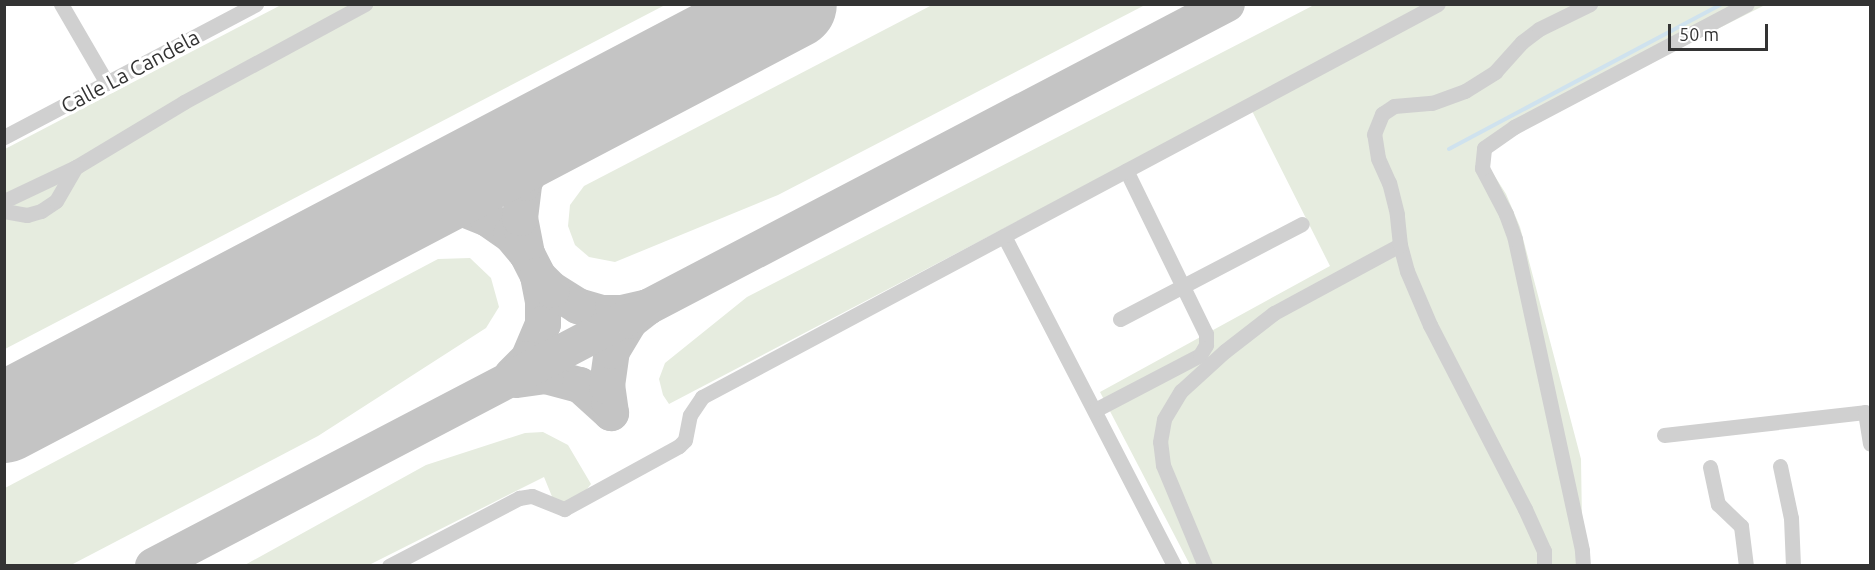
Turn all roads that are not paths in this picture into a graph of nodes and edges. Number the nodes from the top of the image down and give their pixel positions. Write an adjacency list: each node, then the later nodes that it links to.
1 (62, 4): 7 (street)
2 (256, 4): 7 (street, Calle La Candela)
3 (365, 4): 9 (street)
4 (1438, 4): 10 (street)
5 (1590, 4): 15 (street)
6 (1747, 4): 27 (street)
7 (107, 83): 8 (street, Calle La Candela)
8 (4, 137)
9 (76, 167): 11 (street); 12 (street)
10 (1126, 170): 14 (street); 16 (street)
11 (4, 201)
12 (4, 211)
13 (1302, 224): 16 (street)
14 (1004, 236): 18 (street); 23 (street)
15 (1400, 244): 25 (street); 26 (street)
16 (1182, 286): 17 (street); 18 (street)
17 (1120, 319)
18 (1095, 410): 24 (street)
19 (1664, 435): 20 (street)
20 (1870, 444)
21 (1710, 466): 28 (street)
22 (1780, 466): 29 (street)
23 (389, 566)
24 (1174, 566)
25 (1205, 566)
26 (1544, 566)
27 (1583, 566)
28 (1746, 566)
29 (1793, 566)

